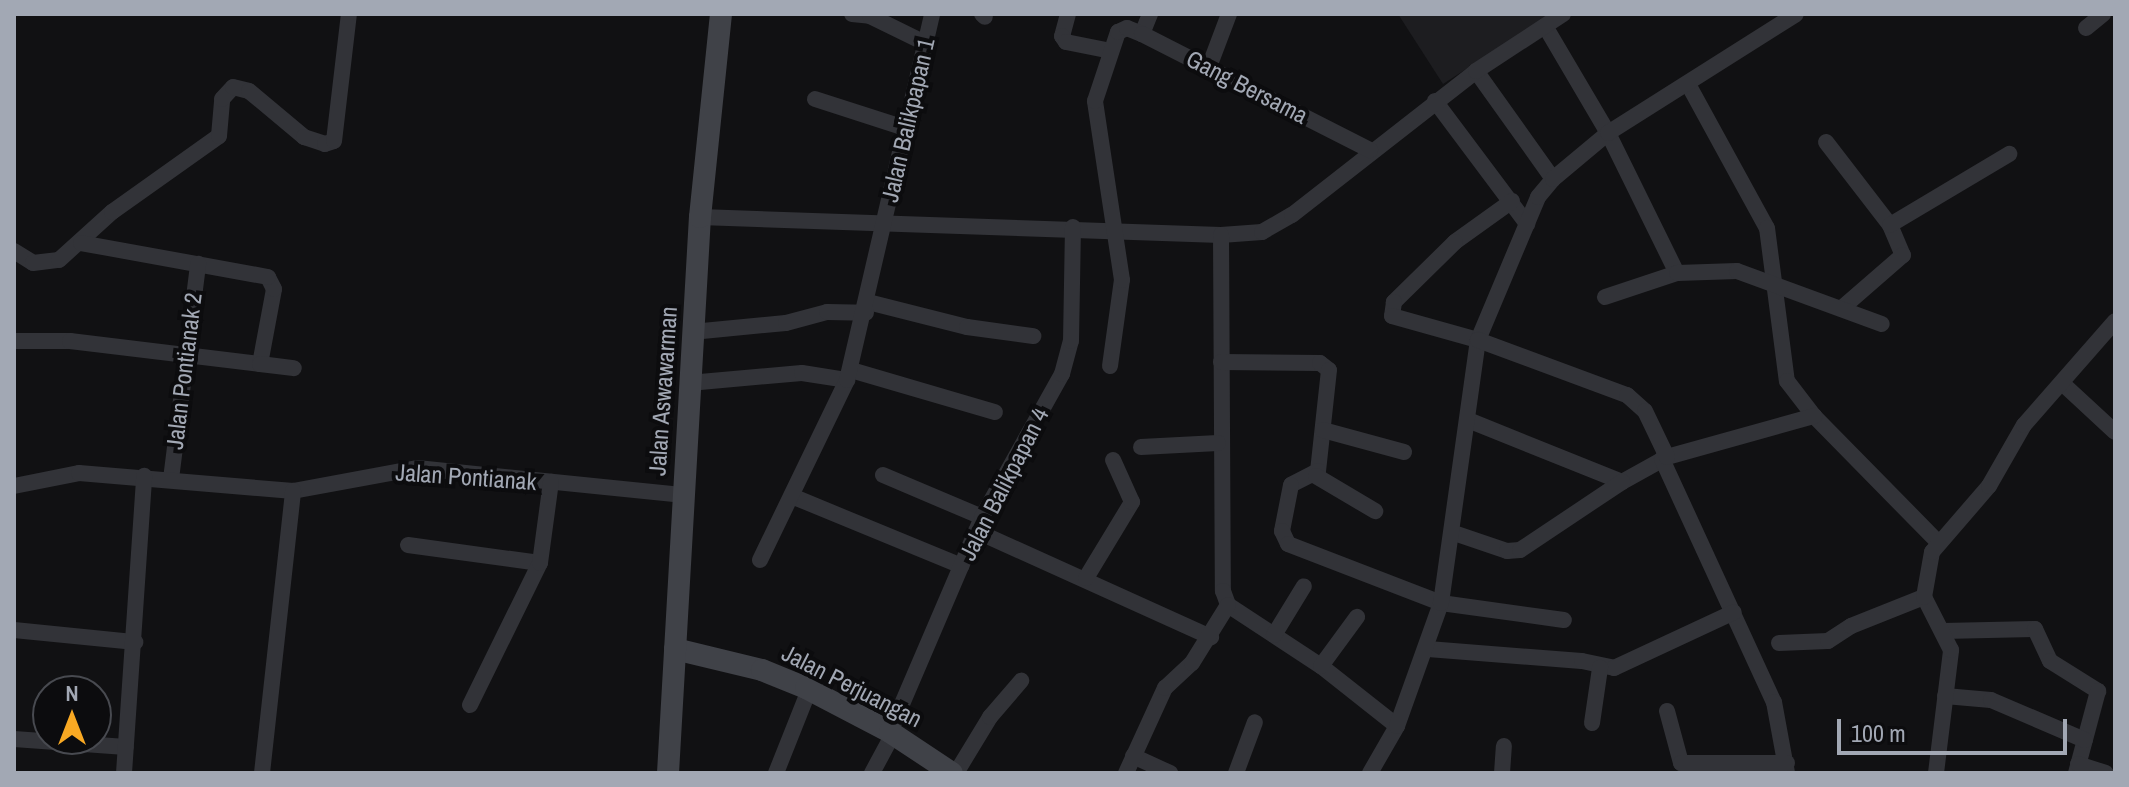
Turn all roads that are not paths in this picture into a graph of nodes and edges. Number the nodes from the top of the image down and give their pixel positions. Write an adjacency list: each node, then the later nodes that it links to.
1 (349, 14): 35 (street)
2 (721, 14): 28 (street, Jalan Aswawarman)
3 (852, 14): 14 (street)
4 (932, 14): 14 (street, Jalan Balikpapan 1)
5 (1068, 14): 15 (street)
6 (1150, 14): 13 (street)
7 (1229, 14): 16 (street)
8 (1563, 14): 11 (street)
9 (1796, 14): 18 (street)
10 (2103, 14): 12 (street)
11 (1545, 26): 17 (street); 22 (street)
12 (2086, 28)
13 (1142, 34): 15 (street, Gang Bersama); 16 (street, Gang Bersama)
14 (925, 43): 21 (street, Jalan Balikpapan 1)
15 (1111, 51): 33 (street)
16 (1209, 67): 24 (street, Gang Bersama)
17 (1476, 71): 20 (street); 26 (street)
18 (1688, 84): 22 (street); 39 (street)
19 (815, 99): 21 (street)
20 (1435, 101): 24 (street); 27 (street)
21 (905, 128): 30 (street, Jalan Balikpapan 1)
22 (1608, 133): 26 (street); 38 (street)
23 (1826, 142): 31 (street)
24 (1370, 150): 34 (street)
25 (2009, 154): 31 (street)
26 (1553, 179): 29 (street)
27 (1512, 201): 29 (street); 47 (street)
28 (700, 217): 30 (street); 45 (street, Jalan Aswawarman)
29 (1527, 224): 47 (street)
30 (884, 225): 32 (street); 41 (street, Jalan Balikpapan 1)
31 (1890, 225): 42 (street)
32 (1073, 227): 33 (street); 78 (street, Jalan Balikpapan 4)
33 (1118, 228): 34 (street); 52 (street)
34 (1221, 235): 50 (street)
35 (81, 243): 36 (street); 37 (street)
36 (14, 251)
37 (198, 264): 49 (street, Jalan Pontianak 2); 51 (street)
38 (1677, 273): 39 (street); 40 (street)
39 (1778, 282): 42 (street); 58 (street)
40 (1605, 297)
41 (867, 308): 45 (street); 46 (street); 54 (street, Jalan Balikpapan 1)
42 (1842, 308): 44 (street)
43 (2115, 321): 56 (street)
44 (1882, 324)
45 (692, 332): 55 (street, Jalan Aswawarman)
46 (1033, 336)
47 (1478, 340): 59 (street); 65 (street)
48 (14, 341): 49 (street)
49 (184, 355): 51 (street); 70 (street, Jalan Pontianak 2)
50 (1221, 362): 60 (street); 62 (street)
51 (260, 364): 53 (street)
52 (1110, 366)
53 (294, 368)
54 (849, 375): 55 (street); 57 (street); 76 (street, Jalan Balikpapan 1)
55 (689, 383): 75 (street, Jalan Aswawarman)
56 (2062, 383): 61 (street); 80 (street)
57 (995, 412)
58 (1814, 416): 65 (street); 80 (street)
59 (1468, 420): 72 (street); 79 (street)
60 (1323, 430): 64 (street); 69 (street)
61 (2115, 432)
62 (1218, 443): 63 (street); 89 (street)
63 (1141, 447)
64 (1404, 452)
65 (1671, 456): 72 (street); 90 (street)
66 (1113, 460): 85 (street)
67 (883, 475): 78 (street)
68 (144, 476): 70 (street, Jalan Pontianak); 73 (street, Jalan Pontianak); 97 (street)
69 (1316, 476): 77 (street); 88 (street)
70 (171, 479): 74 (street, Jalan Pontianak)
71 (551, 482): 74 (street, Jalan Pontianak); 75 (street, Jalan Pontianak); 83 (street)
72 (1622, 482): 79 (street)
73 (14, 486)
74 (293, 491): 121 (street)
75 (682, 495): 99 (street, Jalan Aswawarman)
76 (794, 497): 82 (street, Jalan Balikpapan 1); 84 (street)
77 (1375, 511)
78 (979, 524): 84 (street, Jalan Balikpapan 4); 85 (street)
79 (1454, 533): 88 (street)
80 (1938, 542): 87 (street)
81 (408, 545): 83 (street)
82 (760, 560)
83 (540, 563): 106 (street)
84 (961, 566): 111 (street, Jalan Balikpapan 4)
85 (1086, 578): 96 (street)
86 (1304, 586): 95 (street)
87 (1924, 597): 94 (street); 98 (street)
88 (1441, 603): 92 (street); 100 (street)
89 (1228, 605): 95 (street); 96 (street)
90 (1734, 612): 102 (street); 117 (street)
91 (1357, 617): 101 (street)
92 (1564, 620)
93 (14, 630): 97 (street)
94 (1943, 631): 105 (street); 113 (street)
95 (1274, 635): 101 (street)
96 (1211, 637): 116 (street)
97 (135, 642): 115 (street)
98 (1779, 643)
99 (675, 649): 104 (street, Jalan Perjuangan); 122 (street, Jalan Aswawarman)
100 (1428, 649): 102 (street); 110 (street)
101 (1321, 666): 110 (street)
102 (1600, 668): 109 (street)
103 (1021, 681): 125 (street)
104 (809, 690): 111 (street, Jalan Perjuangan); 123 (street)
105 (1945, 696): 113 (street); 130 (street)
106 (470, 705)
107 (1667, 711): 117 (street)
108 (1255, 722): 128 (street)
109 (1592, 723)
110 (1397, 726): 119 (street)
111 (892, 733): 124 (street, Jalan Balikpapan 4); 125 (street, Jalan Perjuangan)
112 (14, 739): 115 (street)
113 (2085, 740): 118 (street)
114 (1504, 746): 129 (street)
115 (126, 747): 120 (street)
116 (1133, 756): 126 (street); 127 (street)
117 (1787, 768)
118 (2077, 768): 131 (street)
119 (1376, 771)
120 (124, 773)
121 (262, 773)
122 (668, 773)
123 (776, 773)
124 (872, 773)
125 (954, 773)
126 (1126, 773)
127 (1170, 773)
128 (1236, 773)
129 (1502, 773)
130 (1936, 773)
131 (2106, 773)

